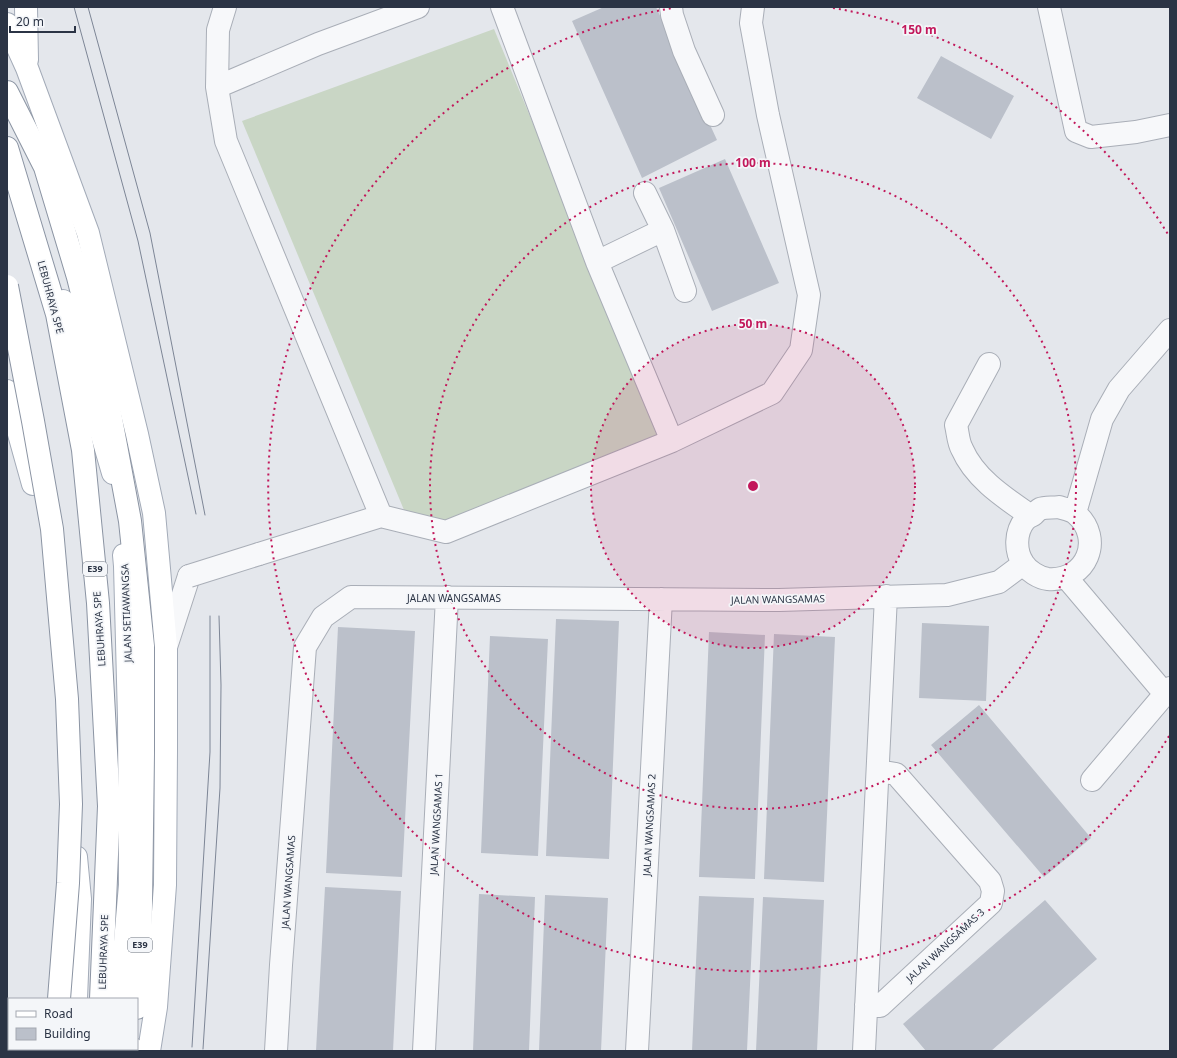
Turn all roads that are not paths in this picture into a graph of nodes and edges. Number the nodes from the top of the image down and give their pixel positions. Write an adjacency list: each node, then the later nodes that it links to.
1 (26, 7): 9 (main road)
2 (225, 7): 10 (street)
3 (418, 7): 10 (street)
4 (502, 7): 18 (street)
5 (671, 7): 12 (street)
6 (753, 7): 25 (street)
7 (1049, 7): 13 (street)
8 (7, 24): 9 (main road)
9 (27, 68): 35 (main road)
10 (217, 87): 28 (street)
11 (7, 92): 43 (main road, E39)
12 (713, 115)
13 (1170, 125)
14 (7, 148): 41 (main road, LEBUHRAYA SPE / E39)
15 (645, 193): 16 (street)
16 (663, 230): 18 (street); 20 (street)
17 (44, 237): 42 (main road, JALAN SETIAWANGSA)
18 (597, 262): 25 (street)
19 (7, 286): 39 (main road, bridge)
20 (685, 291)
21 (7, 321): 26 (main road)
22 (1170, 330): 27 (street)
23 (989, 364): 29 (street)
24 (7, 391): 26 (main road)
25 (672, 441): 28 (street)
26 (33, 484): 40 (main road)
27 (1075, 512): 29 (street); 31 (street)
28 (381, 516): 35 (street, bridge)
29 (1031, 516): 30 (street)
30 (1023, 564): 31 (street); 32 (street, JALAN WANGSAMAS)
31 (1066, 577): 36 (street)
32 (886, 596): 34 (street, JALAN WANGSAMAS); 37 (street)
33 (447, 597): 34 (street, JALAN WANGSAMAS); 46 (street, JALAN WANGSAMAS); 47 (street, JALAN WANGSAMAS 1)
34 (661, 599): 48 (street, JALAN WANGSAMAS 2)
35 (166, 647): 45 (main road)
36 (1167, 691): 38 (street)
37 (878, 771): 44 (street); 44 (street, JALAN WANGSAMAS 3)
38 (1092, 780)
39 (59, 998)
40 (76, 998)
41 (101, 998)
42 (120, 998)
43 (138, 999)
44 (866, 1005): 49 (street)
45 (150, 1051)
46 (276, 1051)
47 (424, 1051)
48 (637, 1051)
49 (864, 1051)

